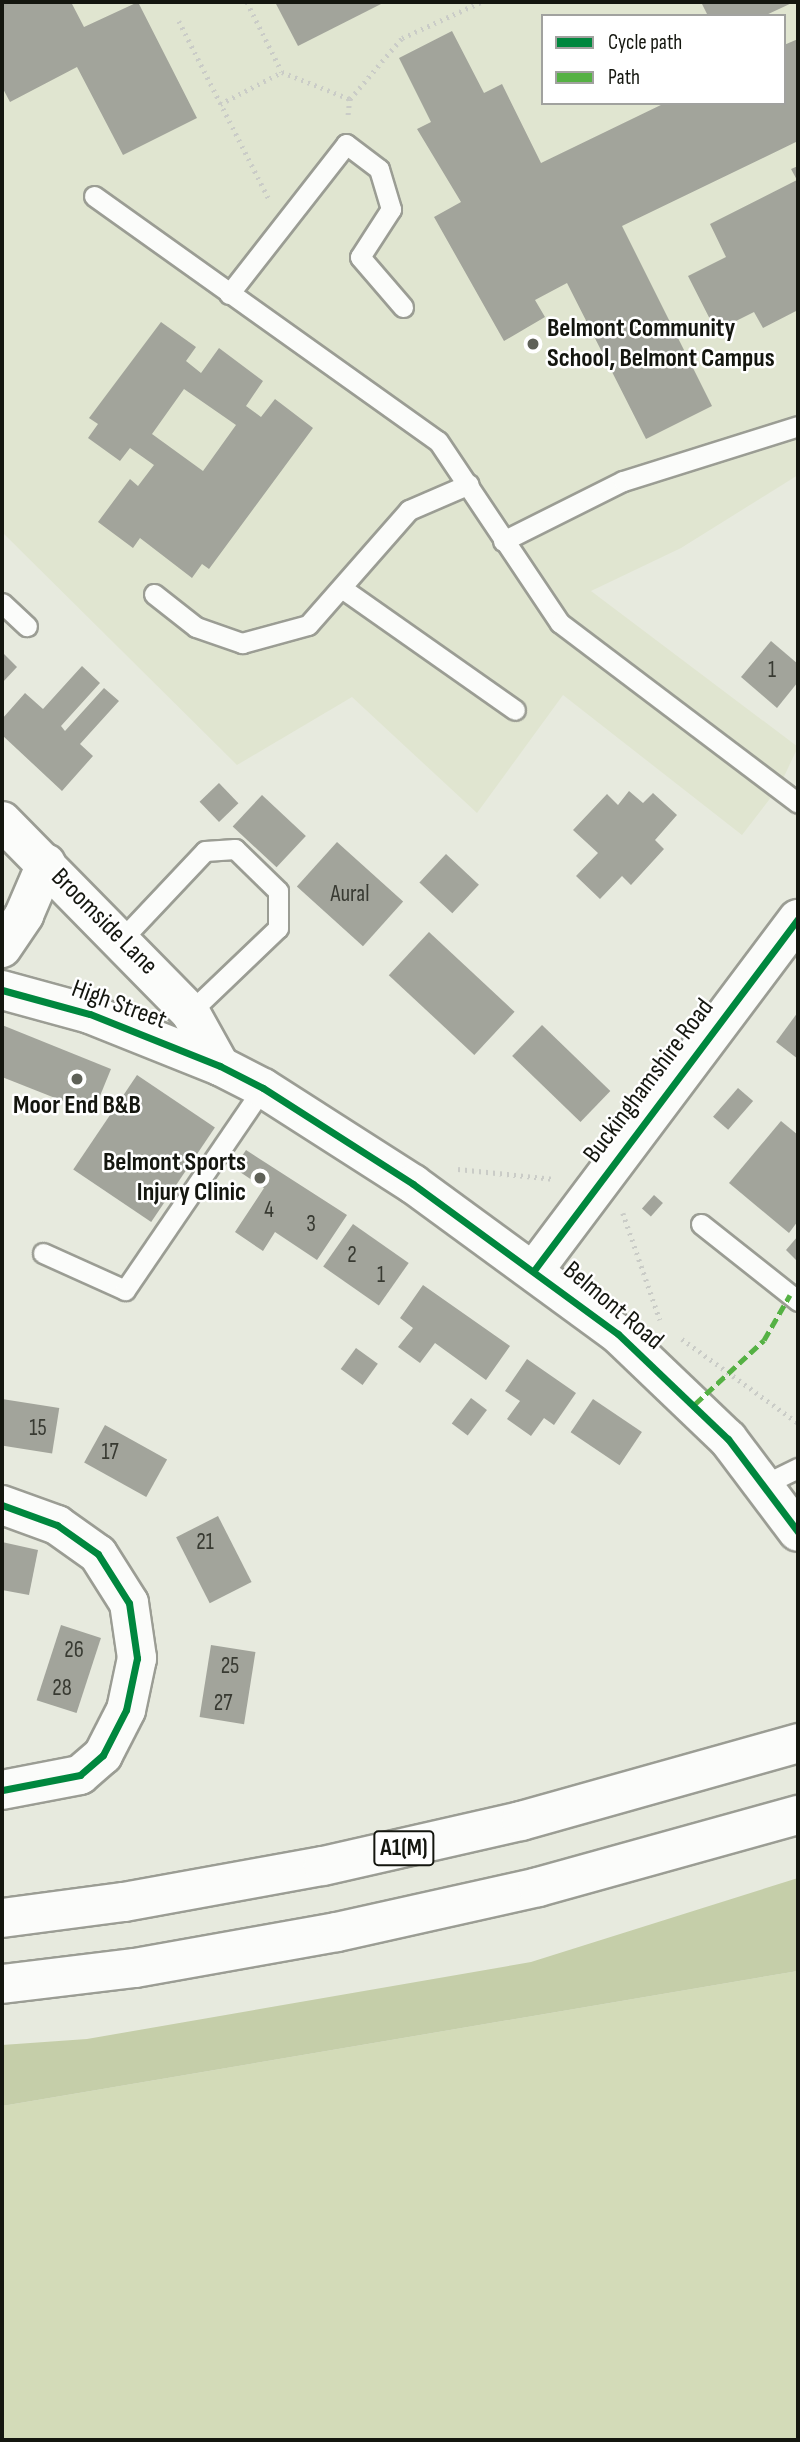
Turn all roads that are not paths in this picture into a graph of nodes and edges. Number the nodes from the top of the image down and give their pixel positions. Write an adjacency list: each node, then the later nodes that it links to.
1 (94, 197): 2 (lane)
2 (229, 293): 3 (lane); 5 (lane)
3 (403, 307)
4 (798, 426): 6 (lane)
5 (468, 484): 6 (lane); 7 (lane)
6 (503, 541): 12 (lane)
7 (343, 589): 8 (lane); 11 (lane)
8 (154, 594)
9 (2, 603): 10 (lane)
10 (27, 626)
11 (515, 710)
12 (798, 803)
13 (2, 821): 14 (main road, Broomside Lane)
14 (46, 864): 16 (main road, Broomside Lane); 17 (main road)
15 (798, 919): 24 (main road, Buckinghamshire Road)
16 (122, 939): 19 (main road, Broomside Lane); 19 (lane)
17 (2, 948)
18 (2, 990): 20 (main road, High Street)
19 (190, 1012): 20 (main road, Broomside Lane)
20 (220, 1066): 21 (main road, Belmont Road)
21 (263, 1088): 23 (lane); 24 (main road, Belmont Road)
22 (701, 1224): 25 (lane)
23 (43, 1253)
24 (535, 1269): 26 (main road, Belmont Road)
25 (798, 1301)
26 (782, 1476): 28 (main road, Belmont Road)
27 (2, 1505): 30 (main road)
28 (798, 1532)
29 (798, 1743): 32 (main road, A1(M))
30 (2, 1790)
31 (798, 1815): 33 (main road)
32 (2, 1918)
33 (2, 1984)

